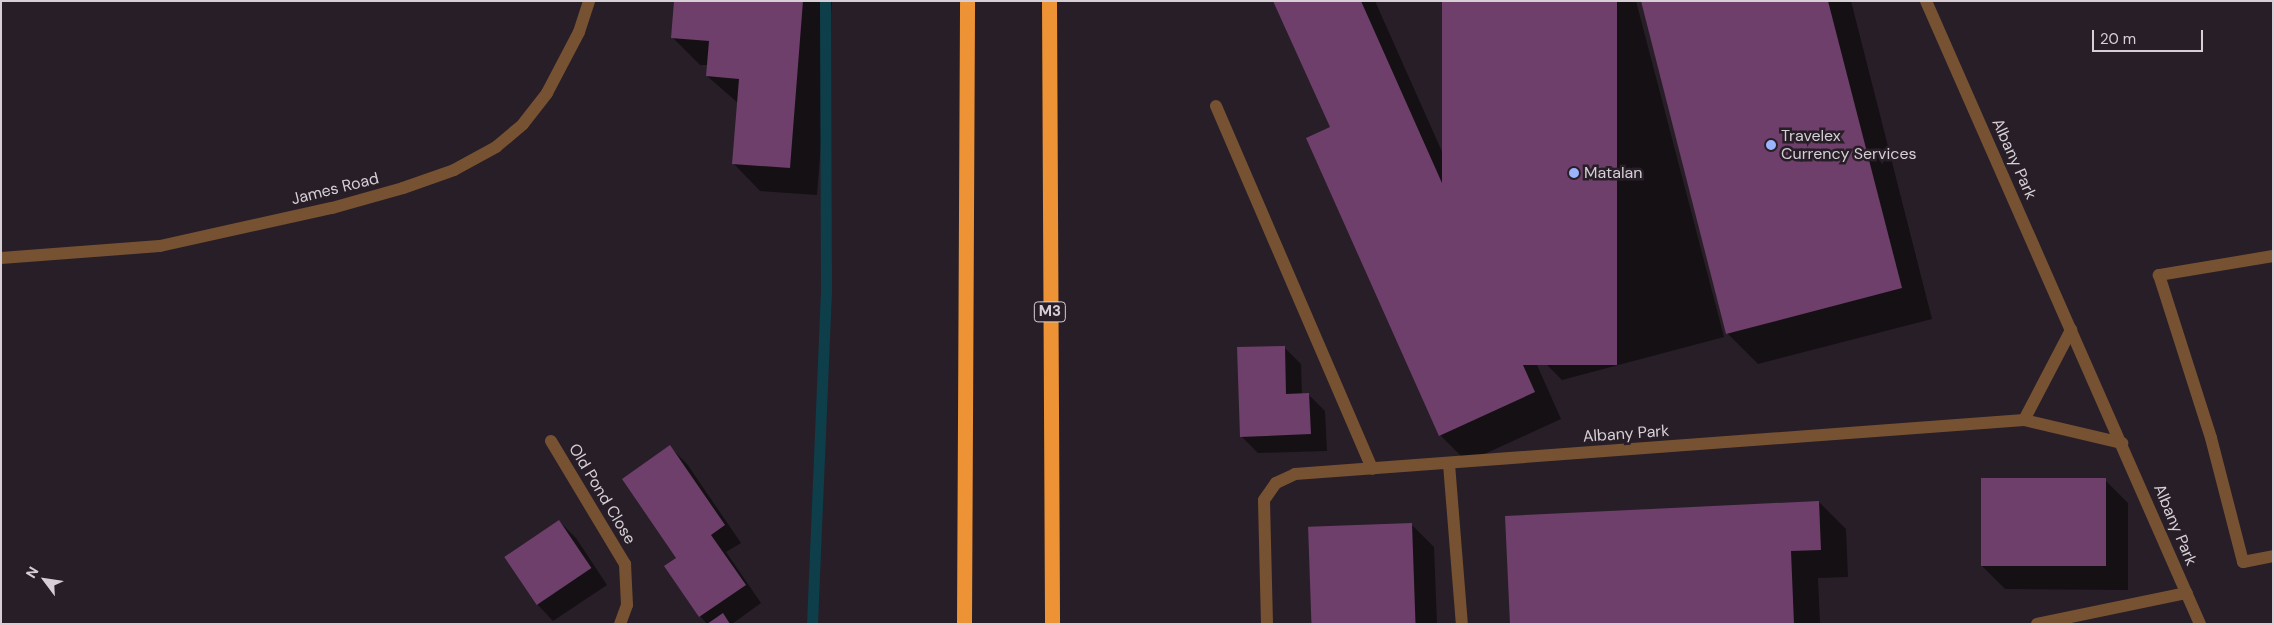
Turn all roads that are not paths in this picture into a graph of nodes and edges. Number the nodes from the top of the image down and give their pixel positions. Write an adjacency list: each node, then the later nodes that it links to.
1 (589, 1): 7 (street, James Road)
2 (968, 1): 17 (highway)
3 (1049, 1): 18 (highway, M3)
4 (1926, 1): 8 (street, Albany Park)
5 (1216, 106): 13 (street)
6 (2273, 256): 14 (street)
7 (1, 258)
8 (2071, 330): 9 (street); 11 (street, Albany Park)
9 (2024, 420): 11 (street, Albany Park); 12 (street, Albany Park)
10 (551, 441): 16 (street, Old Pond Close)
11 (2122, 443): 15 (street, Albany Park)
12 (1449, 464): 13 (street, Albany Park); 20 (street)
13 (1372, 469): 19 (street, Albany Park)
14 (2273, 556)
15 (2187, 593): 21 (street); 22 (street, Albany Park)
16 (620, 624)
17 (964, 624)
18 (1052, 624)
19 (1267, 624)
20 (1462, 624)
21 (2037, 624)
22 (2200, 624)

